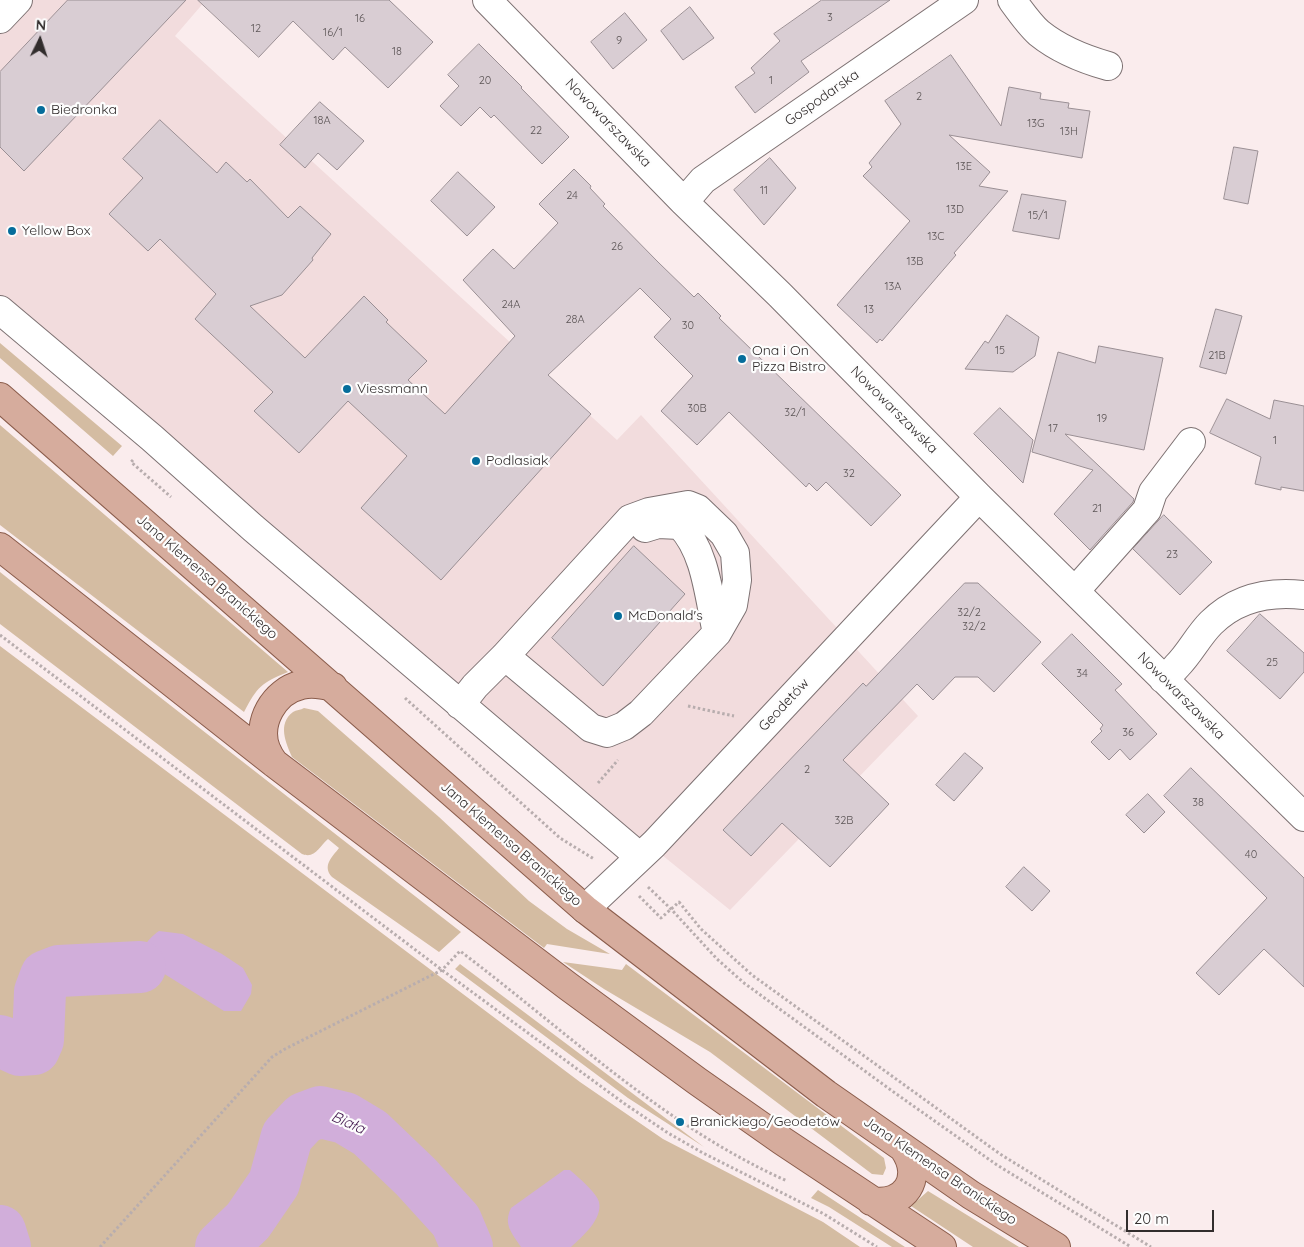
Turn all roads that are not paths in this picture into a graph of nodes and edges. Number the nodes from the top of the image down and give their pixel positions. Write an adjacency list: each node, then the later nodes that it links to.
1 (18, 0): 5 (street)
2 (487, 0): 7 (street, Nowowarszawska)
3 (964, 0): 7 (street, Gospodarska)
4 (1012, 0): 6 (street)
5 (0, 19)
6 (1108, 66)
7 (684, 202): 11 (street, Nowowarszawska)
8 (0, 310): 19 (street)
9 (0, 397): 18 (main road, Jana Klemensa Branickiego)
10 (1191, 442): 13 (street)
11 (979, 497): 13 (street, Nowowarszawska); 22 (street, Geodetów)
12 (0, 546): 20 (main road)
13 (1075, 592): 17 (street, Nowowarszawska)
14 (1304, 594): 17 (street)
15 (717, 633): 16 (street); 16 (street); 16 (street)
16 (505, 656): 19 (street)
17 (1163, 679): 21 (street, Nowowarszawska)
18 (333, 686): 20 (main road); 23 (main road, Jana Klemensa Branickiego)
19 (460, 705): 22 (street)
20 (274, 763): 25 (main road)
21 (1304, 817)
22 (634, 863): 23 (street, Geodetów)
23 (586, 909): 24 (main road, Jana Klemensa Branickiego)
24 (904, 1150): 25 (main road); 27 (main road, Jana Klemensa Branickiego)
25 (871, 1201): 26 (main road)
26 (942, 1247)
27 (1056, 1247)

